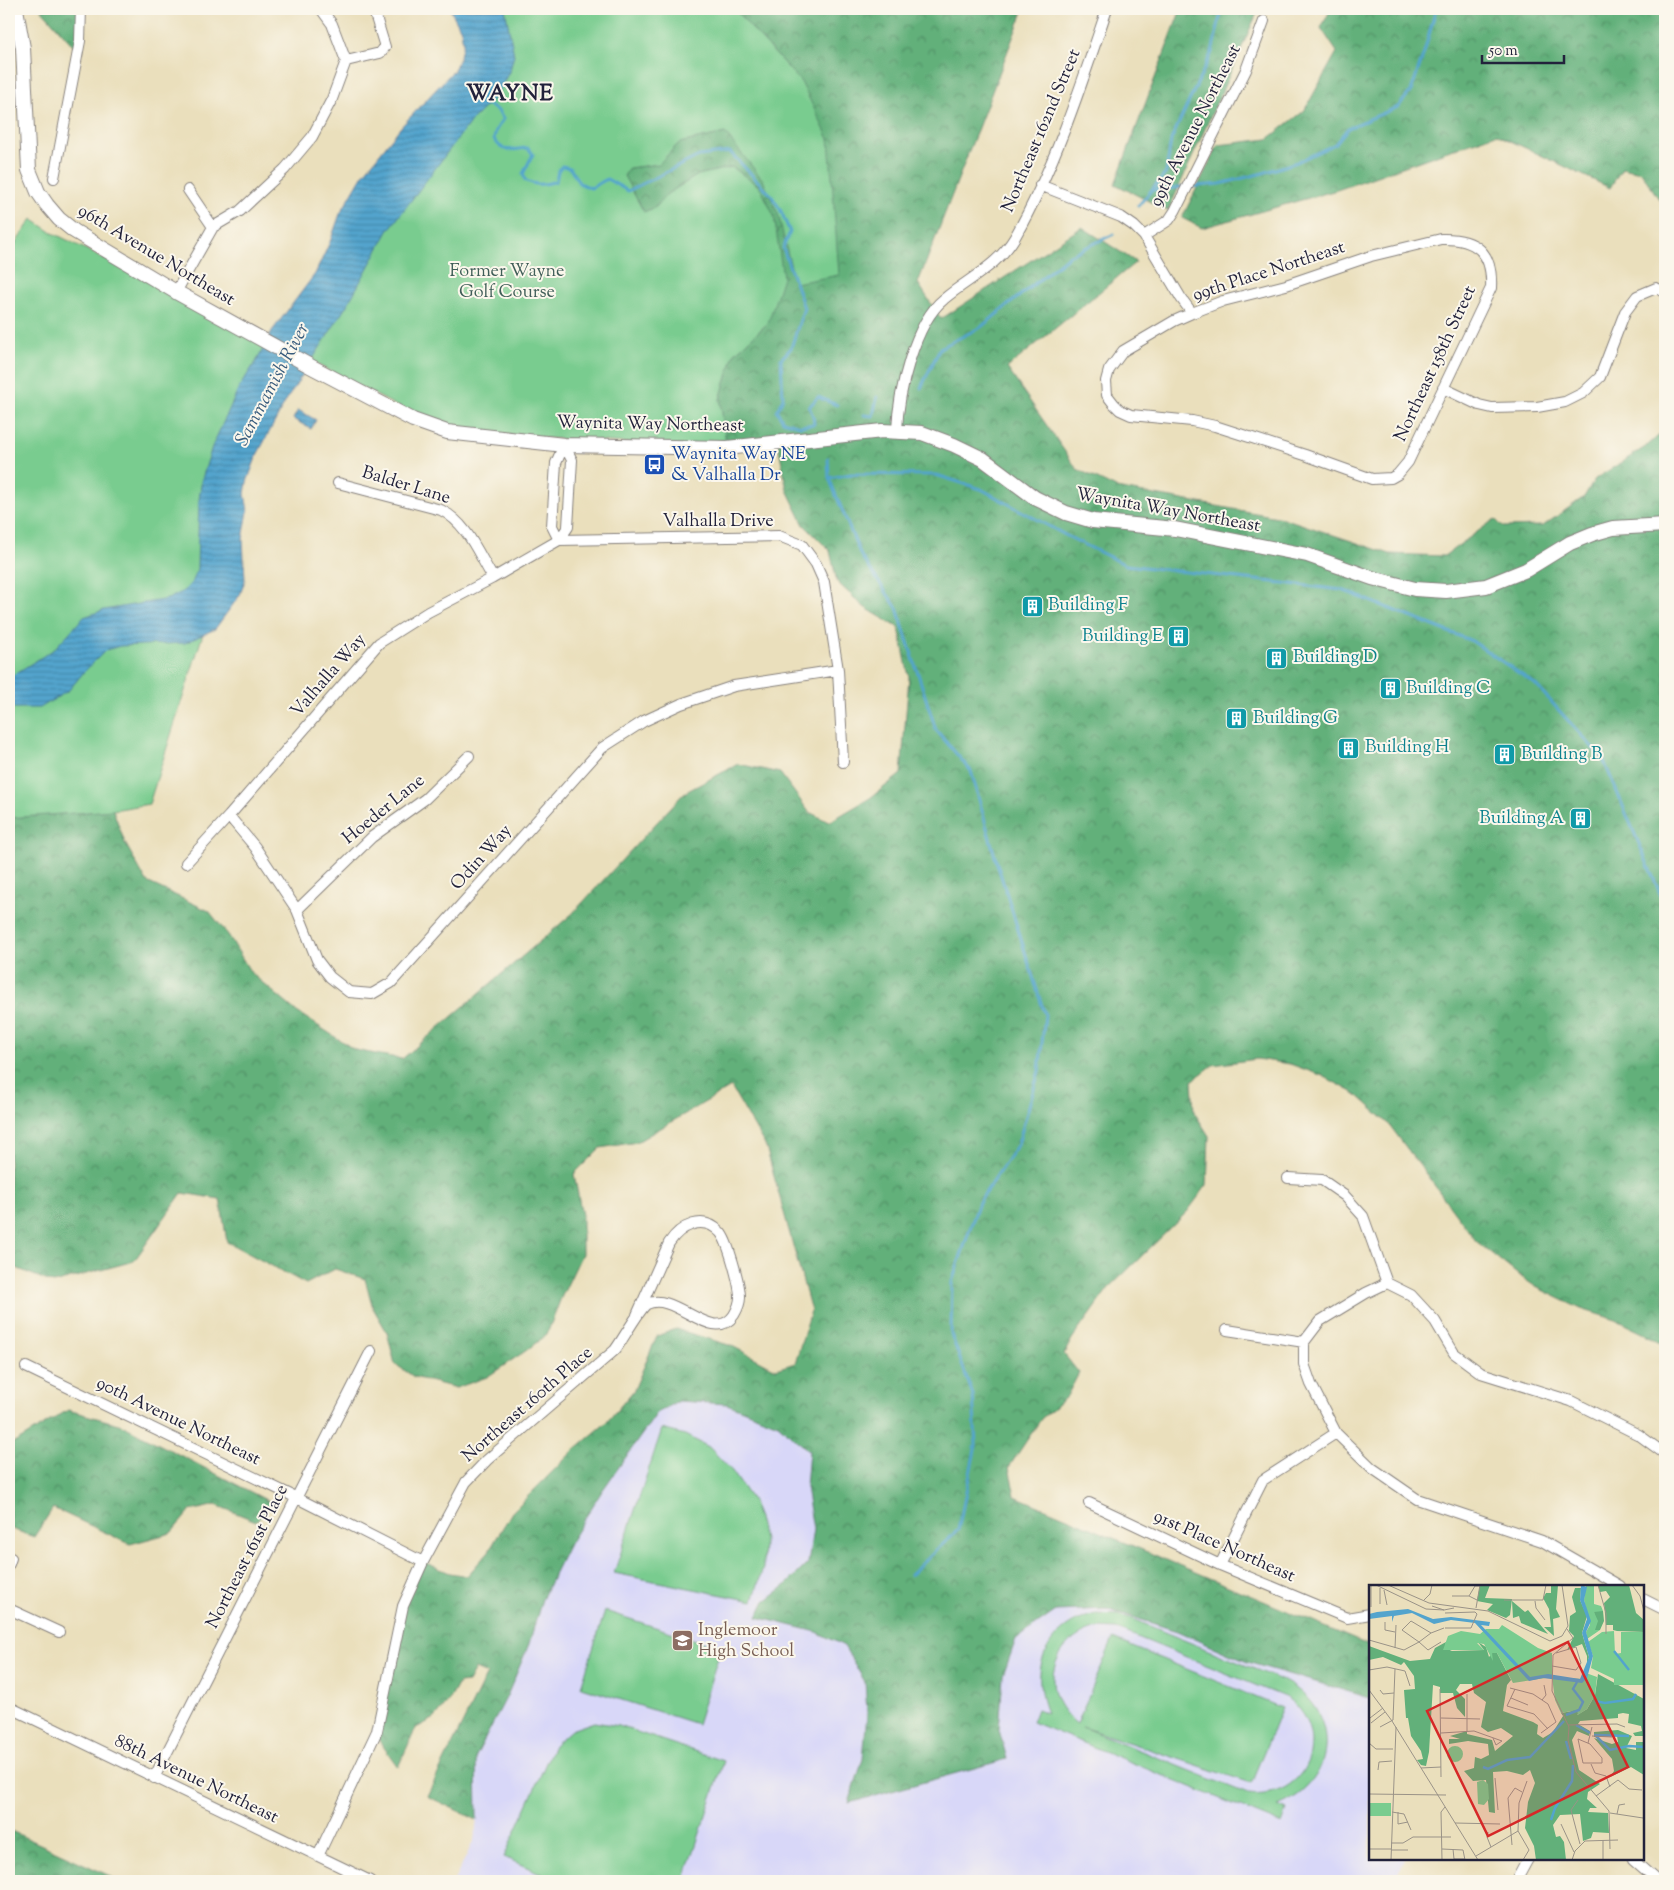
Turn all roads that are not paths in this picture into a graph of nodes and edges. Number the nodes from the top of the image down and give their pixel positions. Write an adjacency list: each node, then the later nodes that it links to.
1 (16, 9): 15 (main road, 96th Avenue Northeast)
2 (81, 9): 8 (street)
3 (321, 9): 7 (street)
4 (1107, 9): 9 (street, Northeast 162nd Street)
5 (374, 11): 7 (street)
6 (1264, 21): 12 (street, 99th Avenue Northeast)
7 (346, 61): 11 (street)
8 (54, 178)
9 (1040, 185): 12 (street); 19 (street, Northeast 162nd Street)
10 (188, 190): 11 (street)
11 (213, 227): 15 (street)
12 (1144, 236): 16 (street)
13 (1462, 240): 16 (street, 99th Place Northeast); 18 (street, Northeast 158th Street)
14 (1661, 290): 18 (street)
15 (176, 292): 17 (main road, 96th Avenue Northeast)
16 (1192, 313): 21 (street, 99th Place Northeast)
17 (349, 386): 20 (main road, Waynita Way Northeast)
18 (1443, 388): 21 (street, Northeast 158th Street)
19 (896, 431): 20 (main road, Waynita Way Northeast); 23 (main road, Waynita Way Northeast)
20 (564, 445): 24 (street); 24 (street)
21 (1391, 478)
22 (338, 483): 25 (street, Balder Lane)
23 (1665, 524)
24 (559, 540): 25 (street, Valhalla Way); 26 (street, Valhalla Drive)
25 (493, 578): 29 (street, Valhalla Way)
26 (838, 670): 28 (street, Valhalla Drive); 31 (street, Odin Way)
27 (469, 756): 31 (street, Hoeder Lane)
28 (843, 762)
29 (229, 816): 30 (street, Valhalla Way); 31 (street, Odin Way)
30 (186, 863)
31 (297, 910)
32 (1288, 1178): 33 (street)
33 (1387, 1283): 36 (street); 40 (street)
34 (637, 1315): 34 (street, Northeast 160th Place); 43 (street, Northeast 160th Place)
35 (1227, 1330): 36 (street)
36 (1304, 1342): 39 (street)
37 (371, 1351): 41 (street, Northeast 161st Place)
38 (26, 1367): 41 (street, 90th Avenue Northeast)
39 (1336, 1432): 44 (street); 45 (street)
40 (1665, 1454)
41 (297, 1498): 43 (street, 90th Avenue Northeast); 52 (street, Northeast 161st Place)
42 (1090, 1503): 44 (street, 91st Place Northeast)
43 (423, 1562): 53 (street, Northeast 160th Place)
44 (1220, 1565): 49 (street, 91st Place Northeast)
45 (1618, 1585)
46 (1644, 1600): 48 (street)
47 (9, 1609): 50 (street)
48 (1665, 1610)
49 (1369, 1614)
50 (59, 1632)
51 (9, 1707): 52 (street, 88th Avenue Northeast)
52 (154, 1778): 53 (street, 88th Avenue Northeast)
53 (318, 1856): 56 (street, 88th Avenue Northeast)
54 (1527, 1860): 58 (street)
55 (1632, 1860): 59 (street)
56 (348, 1877): 57 (street, 88th Avenue Northeast)
57 (370, 1881)
58 (1516, 1881)
59 (1657, 1881)

